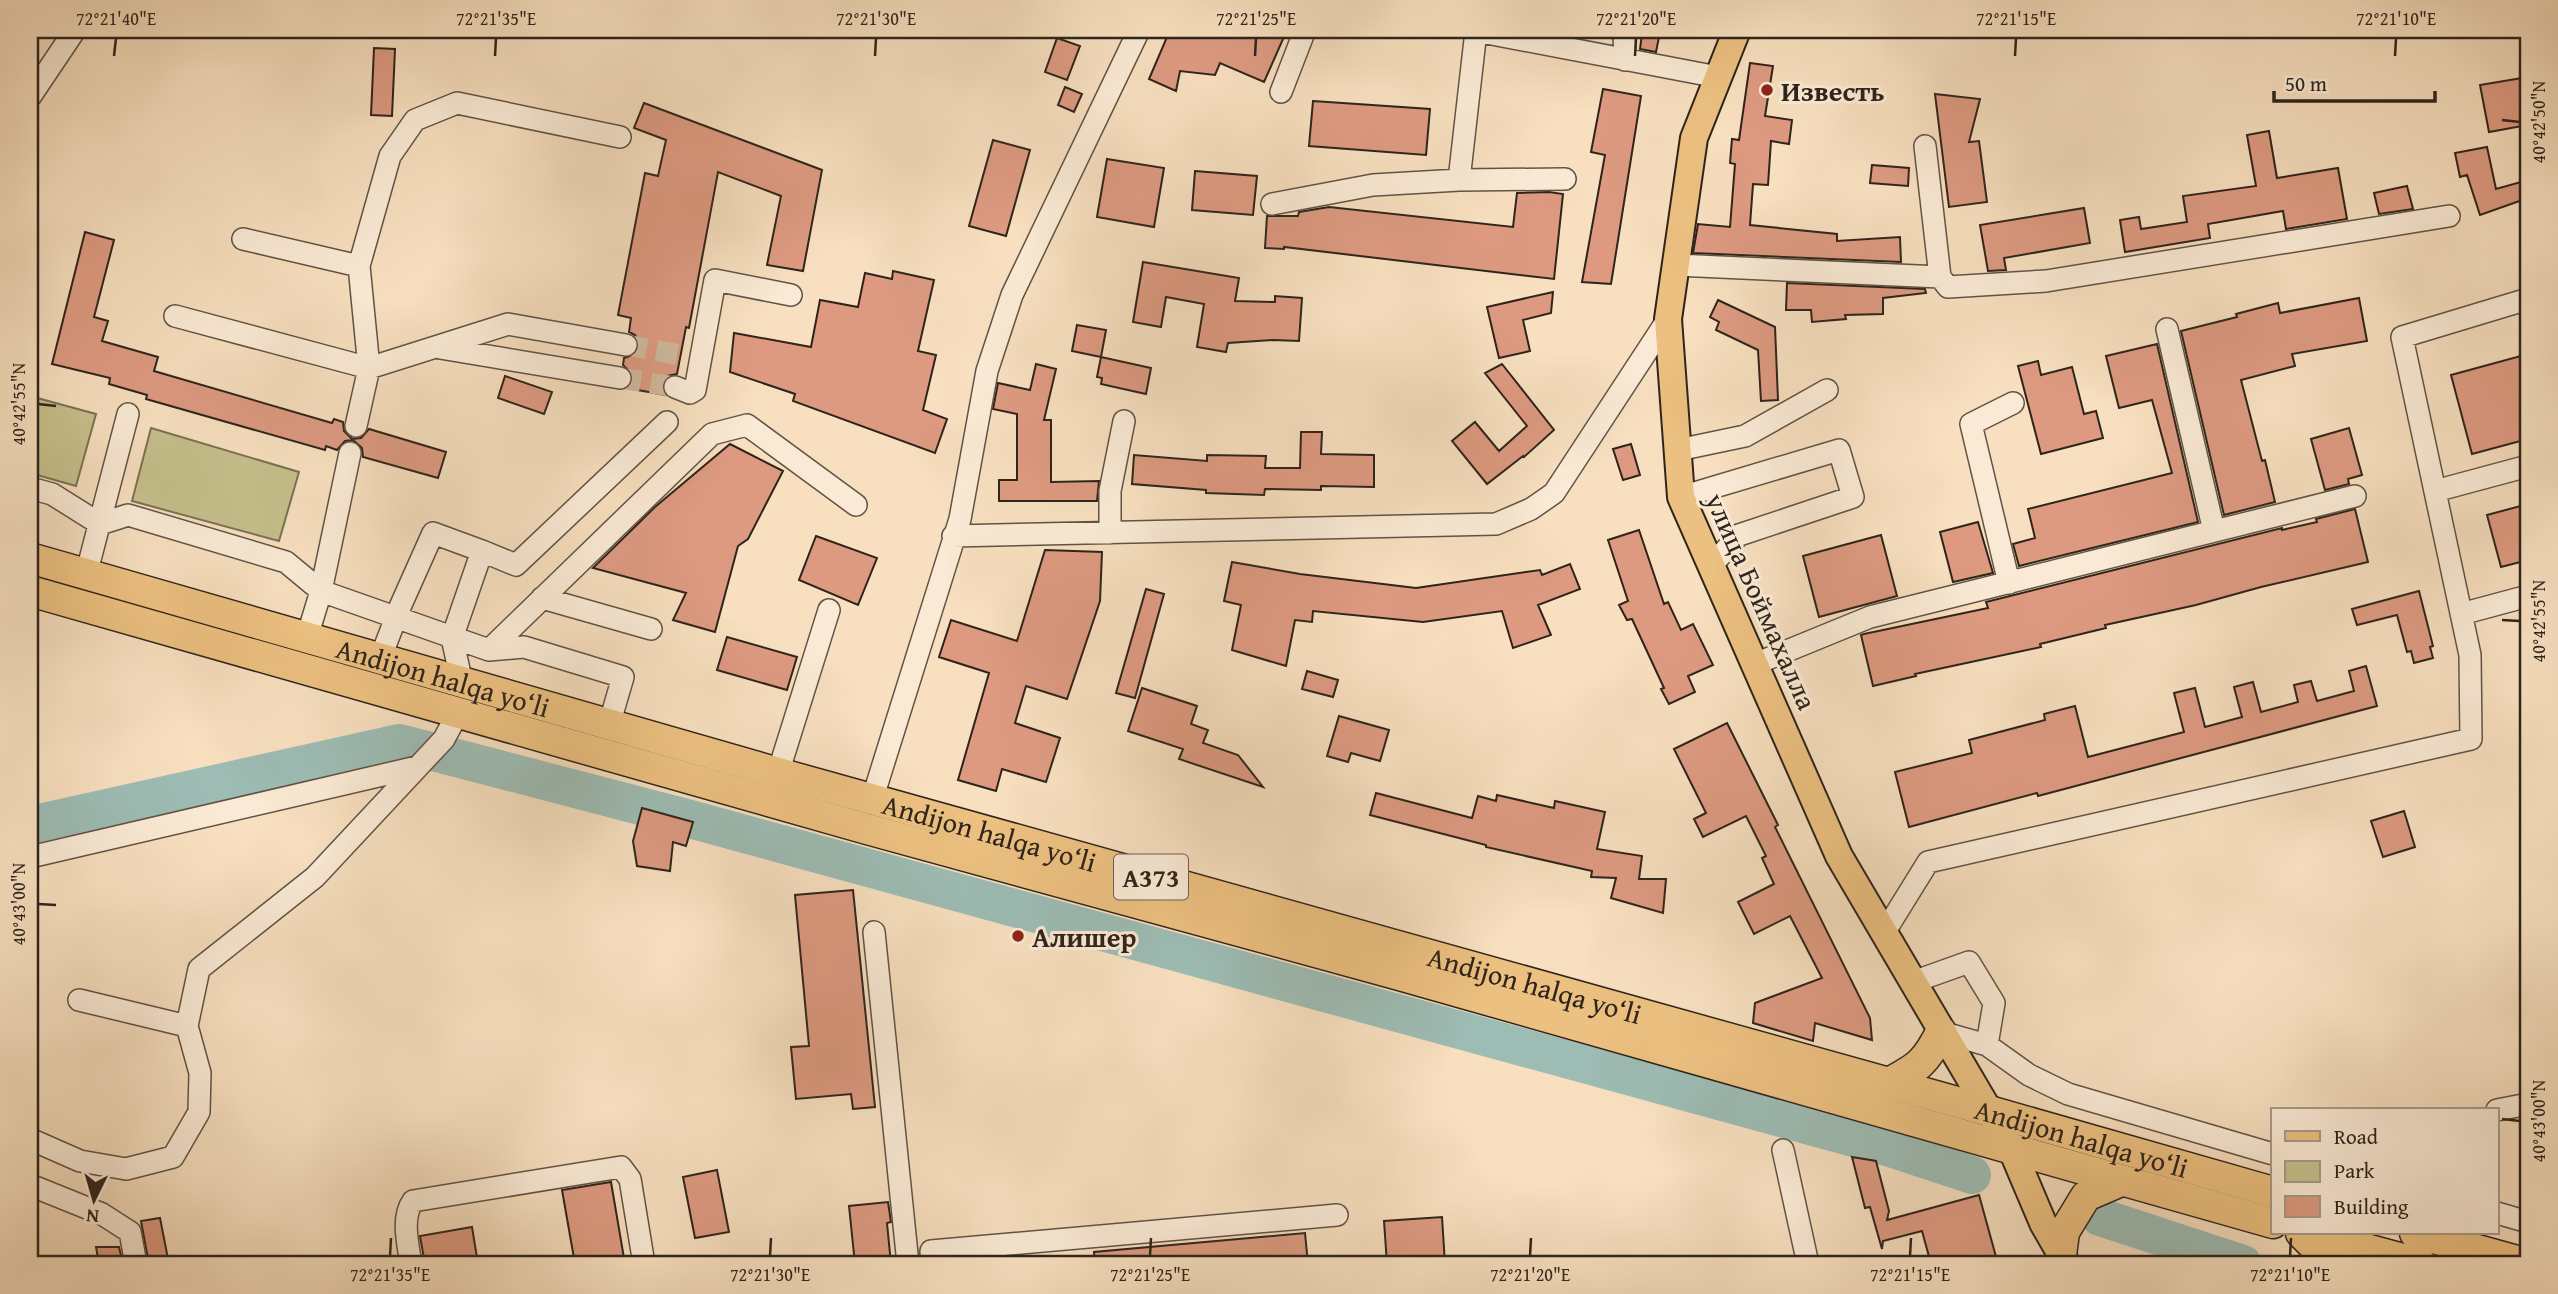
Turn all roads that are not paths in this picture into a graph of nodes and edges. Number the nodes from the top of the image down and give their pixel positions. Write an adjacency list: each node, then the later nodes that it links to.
1 (75, 30): 10 (street)
2 (1139, 30): 48 (street)
3 (1305, 30): 9 (street)
4 (1473, 30): 7 (street); 14 (street)
5 (1619, 30): 7 (street)
6 (1737, 30): 8 (main road, улица Боймахалла)
7 (1625, 60): 8 (street)
8 (1718, 77): 18 (main road, улица Боймахалла)
9 (1281, 92)
10 (30, 97)
11 (620, 137): 19 (street)
12 (1925, 146): 20 (street)
13 (1564, 179): 14 (street)
14 (1460, 180): 15 (street)
15 (1272, 204)
16 (2449, 216): 20 (street)
17 (243, 239): 19 (street)
18 (1676, 265): 20 (street); 24 (main road, улица Боймахалла)
19 (359, 266): 28 (street)
20 (1940, 277)
21 (790, 295): 30 (street)
22 (2528, 299): 41 (street)
23 (176, 316): 28 (street)
24 (1668, 319): 37 (main road, улица Боймахалла); 47 (street)
25 (2167, 329): 46 (street)
26 (626, 345): 27 (street)
27 (434, 347): 28 (street); 29 (street)
28 (369, 368): 36 (street)
29 (621, 378)
30 (675, 387)
31 (1827, 390): 37 (street)
32 (2013, 403): 53 (street)
33 (128, 414): 45 (street)
34 (1124, 421): 47 (street)
35 (667, 422): 49 (street)
36 (356, 426)
37 (1678, 450): 43 (main road, улица Боймахалла)
38 (350, 453): 55 (street)
39 (2528, 466): 41 (street)
40 (30, 488): 45 (street)
41 (2435, 492): 59 (street)
42 (2355, 496): 46 (street)
43 (1681, 498): 51 (main road, улица Боймахалла); 51 (street)
44 (856, 505): 57 (street)
45 (100, 524): 52 (street); 55 (street)
46 (2214, 531): 53 (street)
47 (1110, 533): 48 (street)
48 (953, 536): 71 (street)
49 (482, 551): 60 (street); 63 (street)
50 (30, 558): 52 (highway, Andijon halqa yo‘li / A373)
51 (1711, 566): 66 (main road, улица Боймахалла)
52 (86, 575): 62 (highway, Andijon halqa yo‘li / A373)
53 (2009, 583): 66 (street)
54 (30, 591): 67 (highway, Andijon halqa yo‘li / A373)
55 (321, 591): 60 (street); 62 (street)
56 (2528, 596): 59 (street)
57 (542, 598): 61 (street); 64 (street)
58 (830, 610): 70 (street)
59 (2462, 614): 74 (street)
60 (395, 619): 63 (street); 65 (street)
61 (651, 629)
62 (307, 637): 65 (highway, Andijon halqa yo‘li / A373)
63 (452, 638): 64 (street); 67 (street)
64 (489, 650): 68 (street)
65 (380, 659): 67 (highway, Andijon halqa yo‘li / A373)
66 (1755, 664): 74 (main road, улица Боймахалла)
67 (461, 697): 68 (highway, Andijon halqa yo‘li / A373); 69 (street); 86 (highway, Andijon halqa yo‘li / A373)
68 (609, 725): 70 (highway, Andijon halqa yo‘li / A373)
69 (421, 764): 72 (street); 77 (street)
70 (778, 773): 71 (highway, Andijon halqa yo‘li / A373)
71 (872, 800): 80 (highway, Andijon halqa yo‘li / A373)
72 (30, 857)
73 (874, 932): 102 (street)
74 (1884, 933): 75 (main road, улица Боймахалла)
75 (1913, 982): 78 (main road, улица Боймахалла); 79 (street)
76 (79, 1000): 77 (street)
77 (187, 1026): 84 (street)
78 (1941, 1032): 79 (street); 80 (highway); 83 (main road, улица Боймахалла)
79 (1987, 1045): 87 (street)
80 (1889, 1083): 83 (highway, Andijon halqa yo‘li / A373)
81 (2528, 1104): 82 (street)
82 (2498, 1110)
83 (1989, 1111): 86 (main road, улица Боймахалла); 90 (highway, Andijon halqa yo‘li / A373)
84 (30, 1139)
85 (1783, 1150): 104 (street)
86 (2012, 1150): 88 (highway, Andijon halqa yo‘li / A373); 98 (main road, улица Боймахалла)
87 (2271, 1153)
88 (2121, 1181): 93 (highway, Andijon halqa yo‘li / A373); 98 (highway)
89 (30, 1185): 99 (street)
90 (2271, 1191)
91 (2498, 1213): 94 (street)
92 (1337, 1215): 103 (street)
93 (2271, 1222)
94 (2528, 1222)
95 (2305, 1234): 105 (highway)
96 (2308, 1234): 106 (highway)
97 (2419, 1234): 107 (highway)
98 (2064, 1259)
99 (136, 1264)
100 (411, 1264): 101 (street)
101 (644, 1264)
102 (908, 1264)
103 (932, 1264)
104 (1808, 1264)
105 (2332, 1264)
106 (2421, 1264)
107 (2528, 1264)

